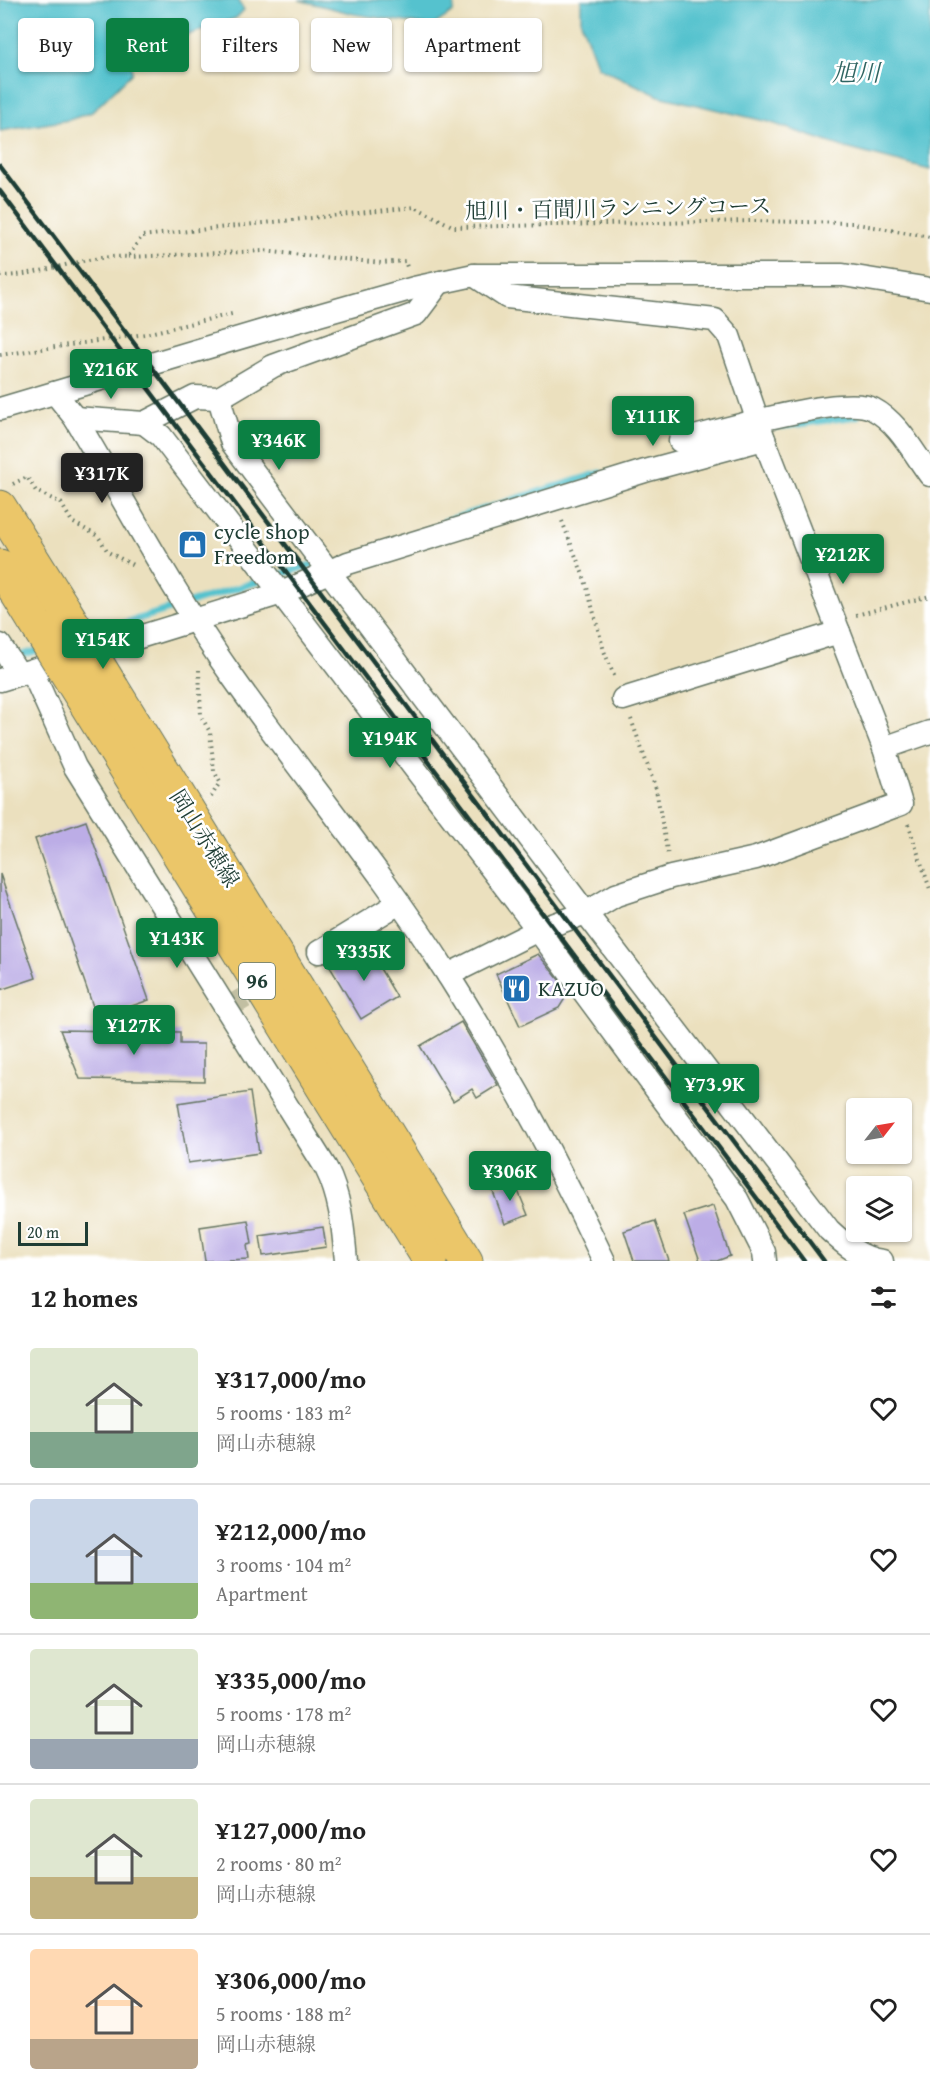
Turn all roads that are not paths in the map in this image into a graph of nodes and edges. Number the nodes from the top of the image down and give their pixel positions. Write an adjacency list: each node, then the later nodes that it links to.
1 (474, 275): 2 (street); 3 (street); 9 (street)
2 (440, 282): 4 (street); 5 (street)
3 (930, 290)
4 (55, 393): 6 (street); 7 (street)
5 (219, 398): 8 (street); 13 (street)
6 (0, 409)
7 (75, 418): 8 (street); 16 (street)
8 (144, 423): 15 (street)
9 (762, 430): 10 (street); 11 (street); 13 (street); 17 (street)
10 (680, 441)
11 (930, 475)
12 (6, 496): 19 (main road, 岡山赤穂線 / 96, bridge)
13 (324, 565): 15 (street); 24 (street)
14 (0, 566): 19 (main road, 岡山赤穂線 / 96, bridge)
15 (272, 581): 16 (street); 25 (street)
16 (187, 609): 18 (street); 23 (street)
17 (837, 626): 20 (street); 22 (street)
18 (12, 665): 28 (street)
19 (99, 695): 29 (main road, 岡山赤穂線 / 96); 30 (main road, 岡山赤穂線 / 96)
20 (623, 699)
21 (930, 732): 22 (street)
22 (884, 748): 24 (street)
23 (399, 903): 26 (street); 27 (street)
24 (586, 913): 25 (street); 33 (street)
25 (538, 930): 27 (street); 32 (street)
26 (319, 952)
27 (448, 975): 31 (street)
28 (346, 1261)
29 (430, 1261)
30 (466, 1261)
31 (604, 1261)
32 (765, 1261)
33 (882, 1261)

